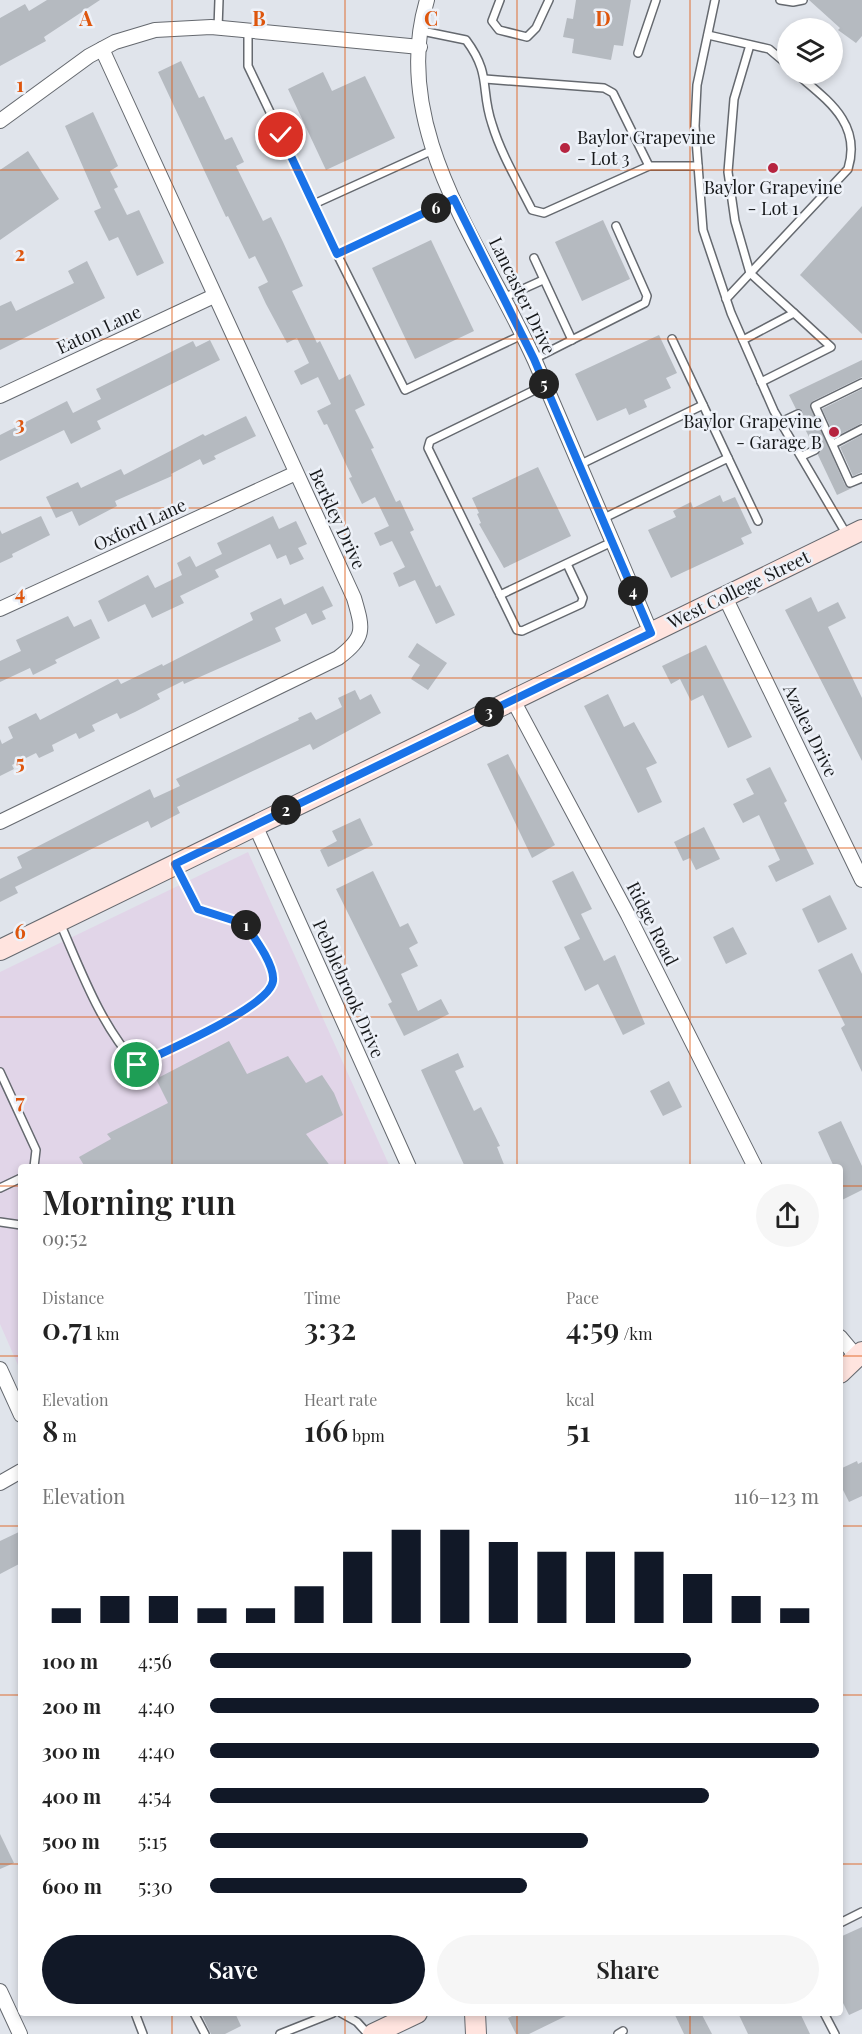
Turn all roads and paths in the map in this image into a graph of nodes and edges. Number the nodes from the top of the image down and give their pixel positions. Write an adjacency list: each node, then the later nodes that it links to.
1 (219, 0): 9 (lane)
2 (428, 0): 11 (street, Lancaster Drive)
3 (500, 0): 4 (lane)
4 (549, 0)
5 (656, 0): 16 (lane)
6 (715, 0): 12 (lane)
7 (780, 0): 8 (lane)
8 (803, 0)
9 (218, 28): 10 (street); 15 (street)
10 (248, 30): 14 (street); 25 (lane)
11 (422, 31): 14 (street, Lancaster Drive); 18 (lane)
12 (708, 35): 13 (lane); 23 (lane)
13 (750, 45): 17 (lane); 29 (lane)
14 (420, 47): 21 (street, Lancaster Drive)
15 (102, 49): 20 (street); 31 (street, Berkley Drive)
16 (638, 53)
17 (777, 56)
18 (485, 79): 22 (lane); 22 (lane)
19 (808, 84): 29 (lane)
20 (0, 121)
21 (433, 150): 24 (street, Lancaster Drive); 25 (lane)
22 (650, 165): 23 (lane)
23 (698, 166): 33 (lane)
24 (454, 199): 27 (lane); 32 (street, Lancaster Drive)
25 (314, 204): 27 (lane)
26 (616, 226): 37 (lane)
27 (337, 254): 35 (lane)
28 (534, 258): 30 (lane)
29 (750, 273): 33 (lane); 34 (lane)
30 (543, 279): 32 (lane); 37 (lane)
31 (214, 296): 43 (street, Eaton Lane); 53 (street, Berkley Drive)
32 (503, 298): 35 (street, Lancaster Drive)
33 (726, 299): 38 (lane)
34 (794, 313): 38 (lane); 40 (lane)
35 (522, 335): 39 (street, Lancaster Drive)
36 (672, 339): 44 (lane)
37 (572, 340): 39 (lane)
38 (743, 340): 40 (lane)
39 (534, 359): 42 (street, Lancaster Drive)
40 (761, 382): 46 (lane)
41 (862, 383): 48 (lane)
42 (545, 385): 52 (street, Lancaster Drive); 60 (lane)
43 (0, 396)
44 (703, 405): 51 (lane); 52 (lane)
45 (798, 414): 46 (lane)
46 (781, 422): 50 (lane)
47 (862, 429): 48 (lane)
48 (832, 444): 54 (lane)
49 (815, 450): 50 (lane)
50 (802, 456): 57 (lane)
51 (728, 458): 55 (lane); 56 (lane)
52 (579, 465): 55 (street, Lancaster Drive)
53 (296, 473): 62 (street, Oxford Lane); 65 (street, Berkley Drive)
54 (862, 478)
55 (602, 519): 58 (street, Lancaster Drive)
56 (758, 521)
57 (855, 533): 61 (street, West College Street)
58 (612, 542): 59 (lane); 63 (street, Lancaster Drive)
59 (567, 564): 60 (lane); 60 (lane)
60 (500, 595)
61 (725, 597): 63 (street, West College Street); 68 (street, Azalea Drive)
62 (0, 609)
63 (651, 633): 64 (street, West College Street)
64 (513, 700): 66 (street, West College Street); 74 (street, Ridge Road)
65 (0, 822)
66 (255, 825): 67 (street, West College Street); 73 (street, Pebblebrook Drive)
67 (175, 864): 69 (street, West College Street); 69 (lane)
68 (862, 880)
69 (59, 921): 70 (street, West College Street)
70 (0, 950)
71 (0, 1072): 72 (lane)
72 (34, 1164)
73 (407, 1164)
74 (753, 1164)
75 (18, 1179): 76 (lane)
76 (0, 1188)
77 (0, 1222): 78 (lane)
78 (18, 1225)
79 (843, 1340): 80 (street)
80 (859, 1354): 82 (street)
81 (0, 1369): 83 (street)
82 (843, 1370)
83 (18, 1408)
84 (18, 1473): 85 (street)
85 (0, 1483)
86 (862, 1912): 87 (lane)
87 (843, 1922)
88 (0, 1991): 96 (street)
89 (136, 2016): 97 (lane)
90 (196, 2016): 98 (lane)
91 (322, 2016): 99 (lane)
92 (346, 2016): 100 (lane)
93 (411, 2016): 101 (street)
94 (475, 2016): 102 (street)
95 (826, 2016): 103 (lane)
96 (20, 2034)
97 (143, 2034)
98 (205, 2034)
99 (280, 2034)
100 (368, 2034)
101 (373, 2034)
102 (476, 2034)
103 (835, 2034)

